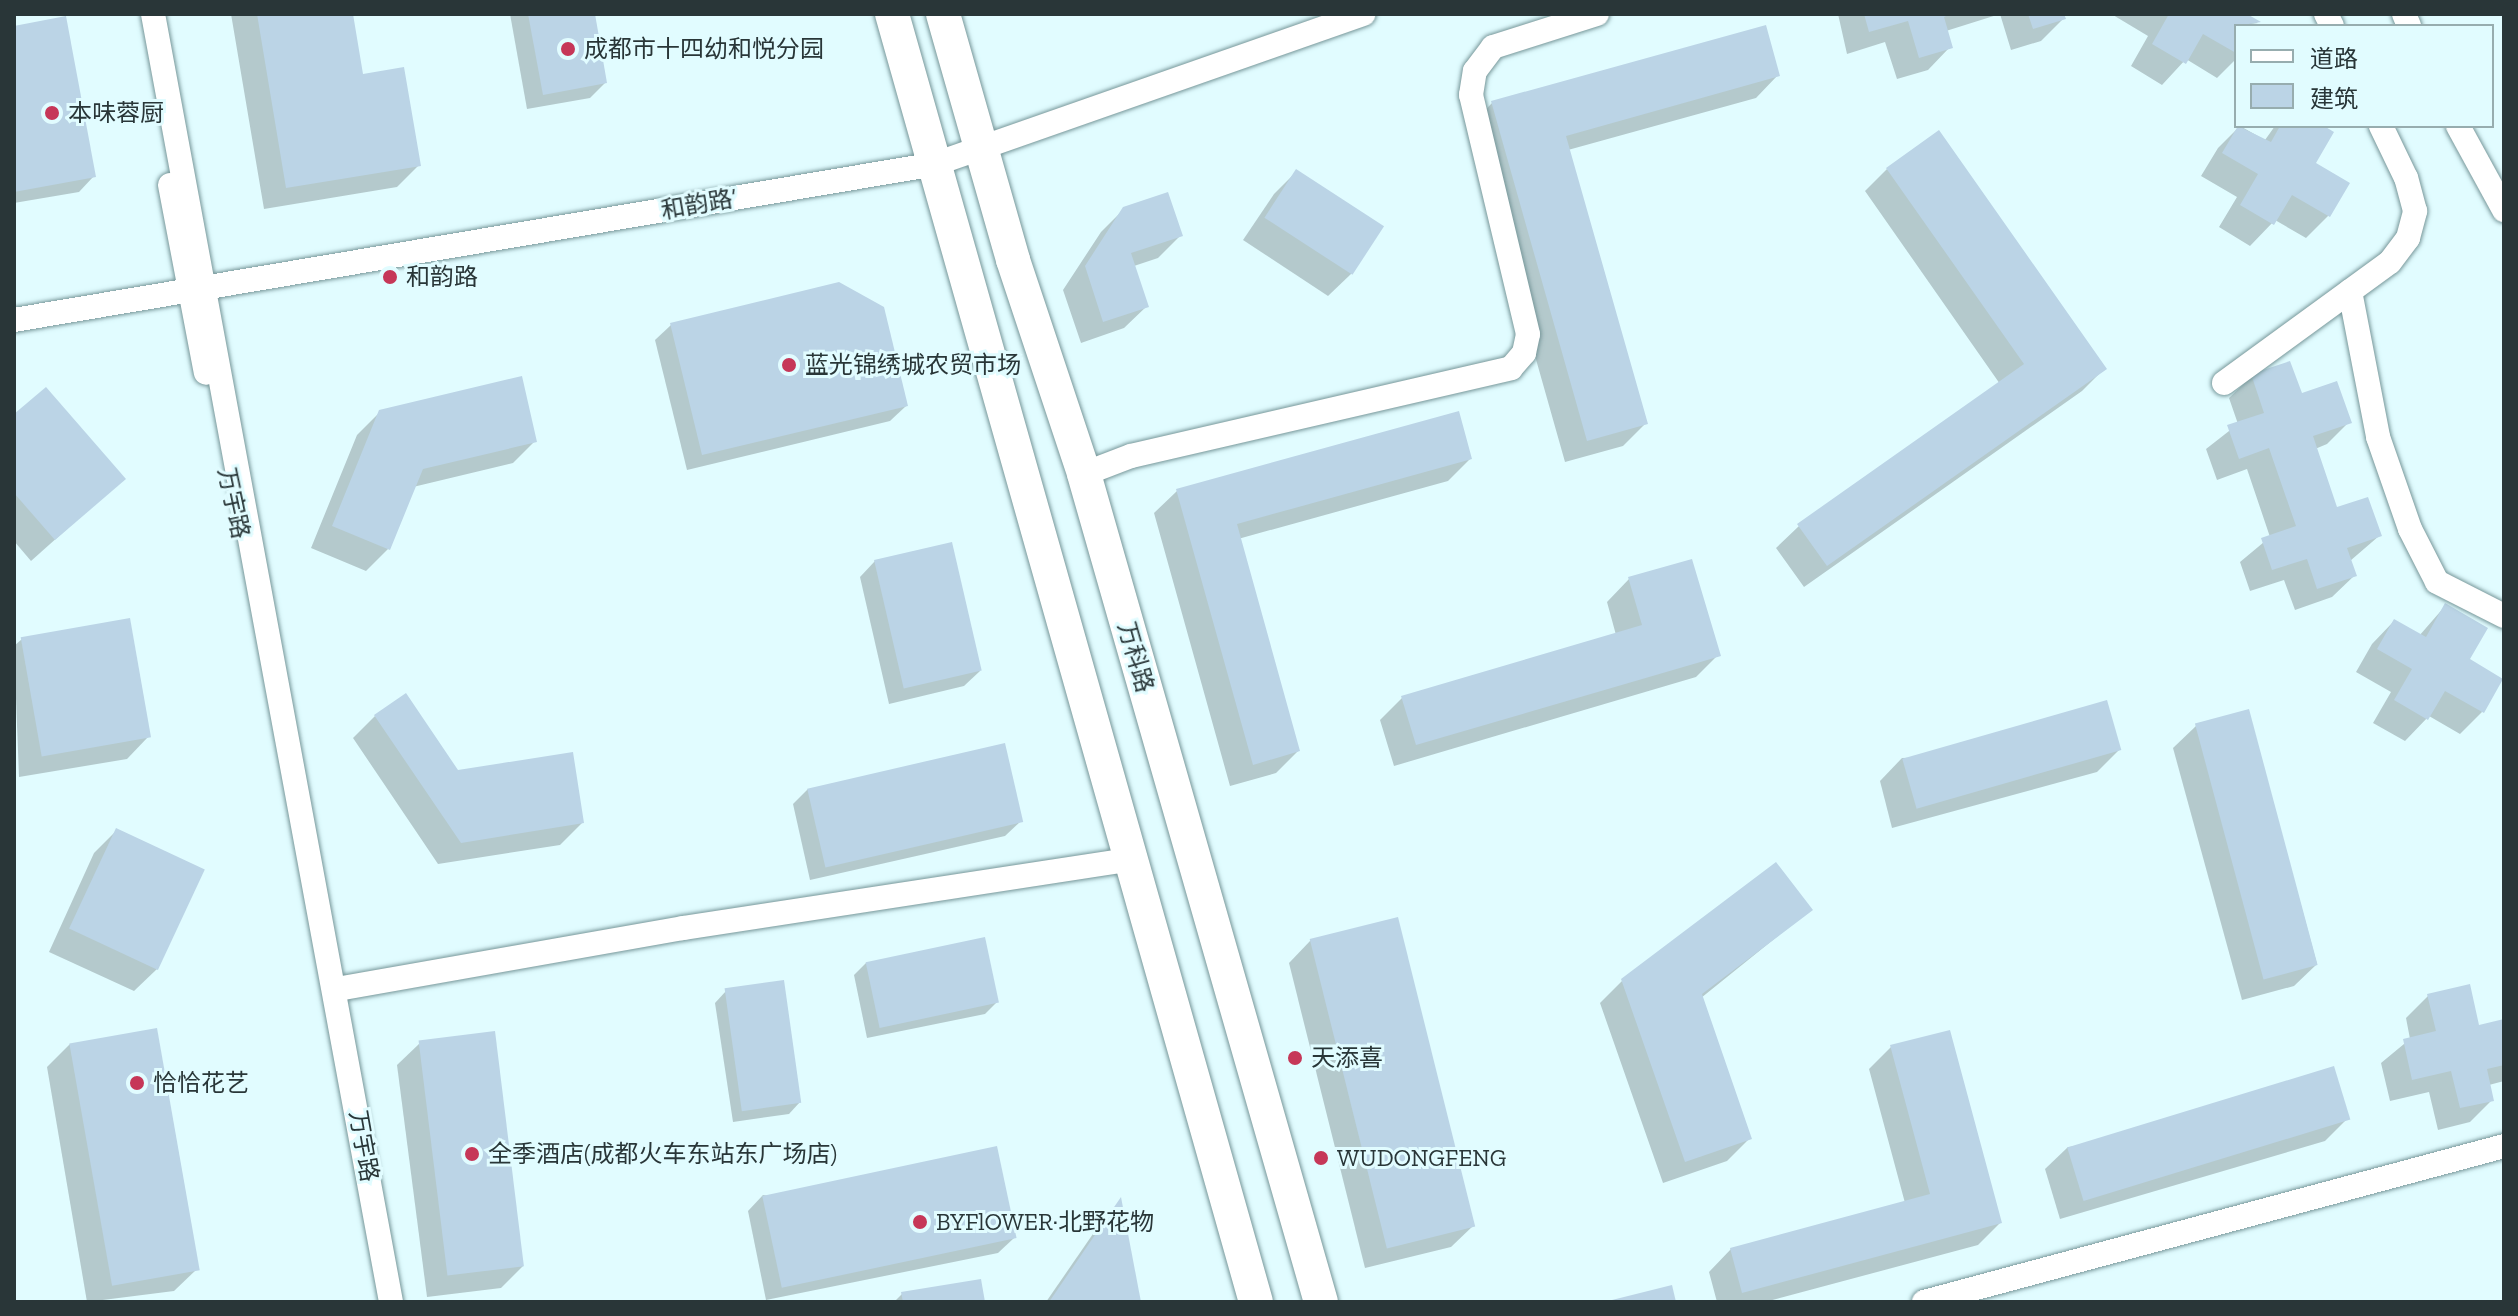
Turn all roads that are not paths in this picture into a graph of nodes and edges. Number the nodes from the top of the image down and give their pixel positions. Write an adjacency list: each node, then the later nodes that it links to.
1 (140, 14): 12 (street, 万宇路)
2 (153, 14): 12 (street, 万宇路)
3 (892, 14): 10 (main road)
4 (943, 14): 9 (main road, 万科路)
5 (1364, 14): 9 (street, 和韵路’)
6 (1597, 14): 16 (street)
7 (2382, 128): 13 (street)
8 (2459, 128): 11 (street)
9 (981, 148): 10 (street, 和韵路’); 16 (main road, 万科路)
10 (935, 164): 12 (street, 和韵路’); 18 (main road)
11 (2504, 210)
12 (198, 290): 14 (street, 和韵路’); 19 (street, 万宇路)
13 (2350, 291): 15 (street); 17 (street)
14 (14, 320)
15 (2224, 383)
16 (1084, 474): 23 (main road, 万科路)
17 (2504, 616)
18 (1132, 859): 19 (street); 22 (main road)
19 (337, 989): 21 (street, 万宇路)
20 (2504, 1146): 24 (street)
21 (391, 1302)
22 (1256, 1302)
23 (1321, 1302)
24 (1924, 1302)

